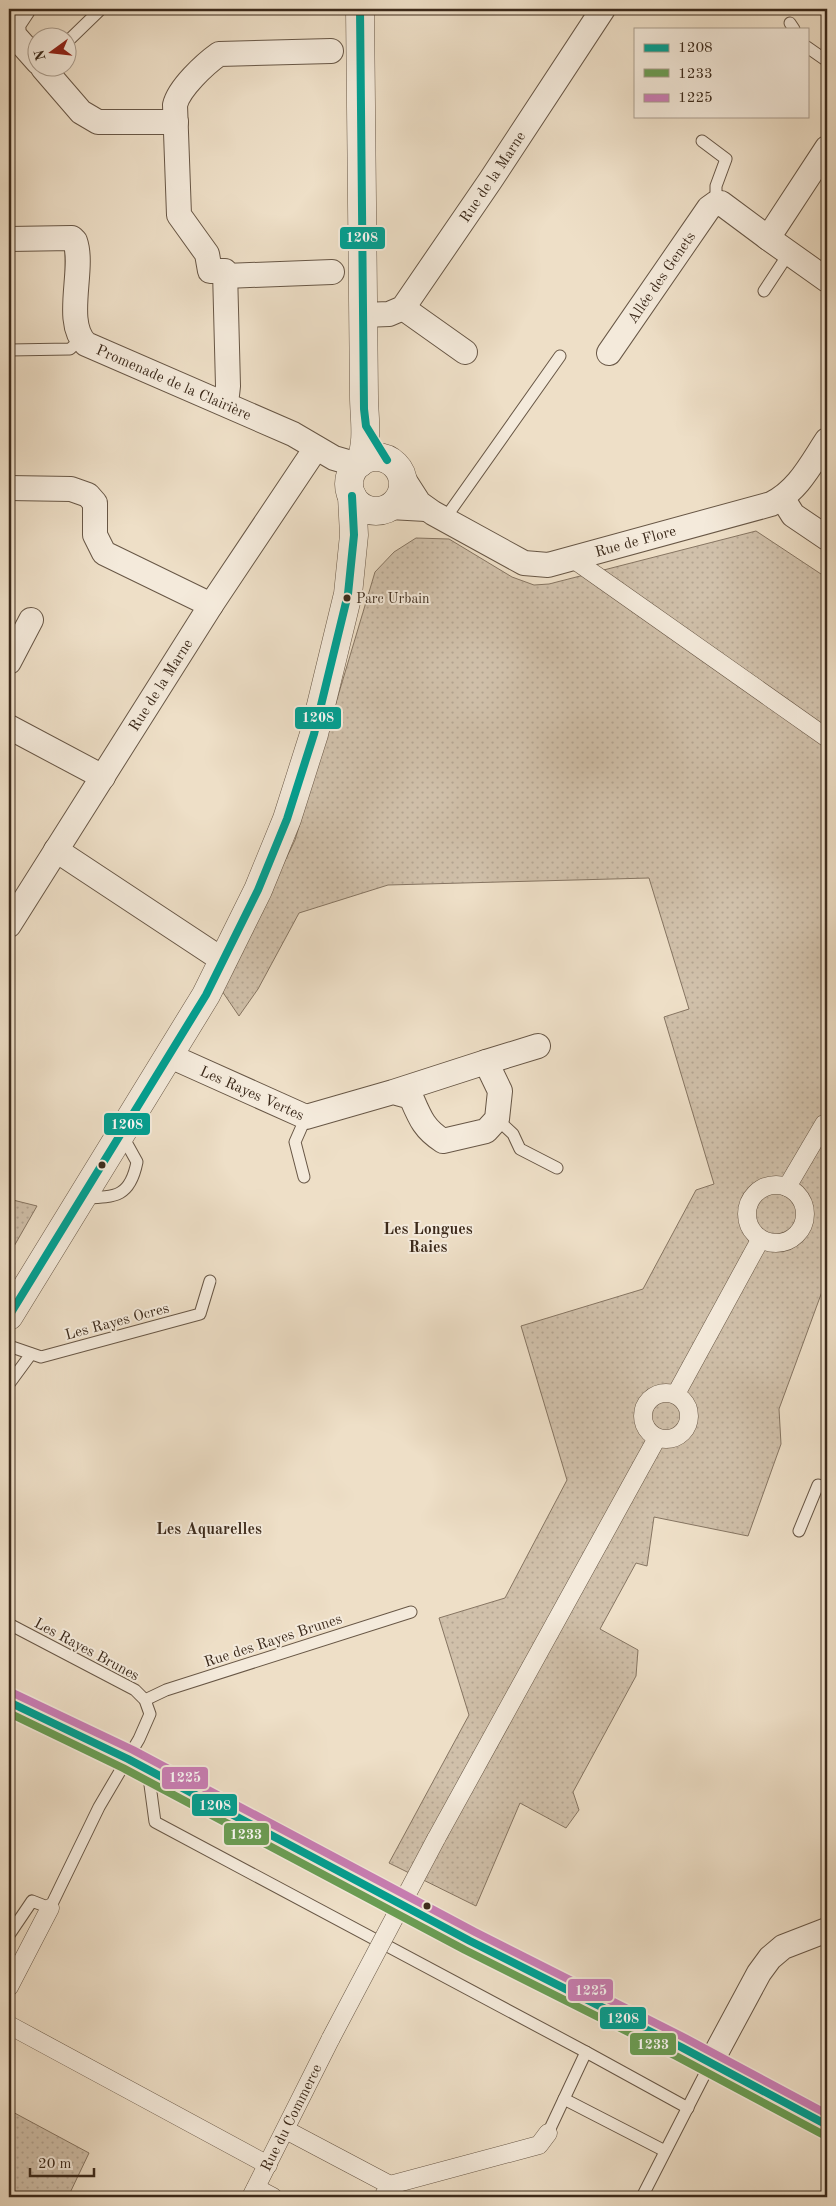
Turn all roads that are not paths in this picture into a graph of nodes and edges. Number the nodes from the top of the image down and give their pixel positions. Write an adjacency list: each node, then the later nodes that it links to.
1 (23, 9): 7 (street)
2 (101, 9): 5 (lane)
3 (360, 9): 23 (street)
4 (603, 9): 22 (street, Rue de la Marne)
5 (78, 31)
6 (808, 48): 9 (lane)
7 (28, 51)
8 (331, 51): 11 (street)
9 (827, 61)
10 (52, 78): 11 (street)
11 (176, 122): 19 (street)
12 (702, 141): 14 (lane)
13 (827, 148): 15 (street)
14 (716, 203): 15 (street); 27 (street, Allée des Genets)
15 (768, 238): 17 (street)
16 (9, 239): 24 (street)
17 (789, 253): 20 (street); 21 (lane)
18 (332, 272): 19 (street)
19 (225, 276): 29 (street)
20 (827, 280)
21 (764, 291)
22 (403, 308): 23 (street); 26 (street)
23 (363, 315): 30 (street)
24 (81, 339): 25 (lane, Promenade de la Clairière); 29 (street, Promenade de la Clairière)
25 (9, 350)
26 (465, 352)
27 (609, 353)
28 (560, 356): 37 (lane)
29 (222, 402): 33 (street, Promenade de la Clairière)
30 (366, 426): 32 (street); 33 (street)
31 (827, 440): 35 (street, Rue de Flore)
32 (394, 467): 33 (street); 36 (street); 37 (street, Rue de Flore)
33 (345, 469): 36 (street); 39 (street); 41 (street, Rue de la Marne)
34 (9, 488): 41 (street)
35 (783, 499): 38 (street); 40 (street, Rue de Flore)
36 (385, 509): 37 (street, Rue de Flore); 39 (street)
37 (435, 514): 40 (street, Rue de Flore)
38 (827, 538)
39 (353, 550): 49 (street)
40 (572, 559): 45 (street)
41 (211, 605): 46 (street, Rue de la Marne)
42 (31, 620): 43 (street)
43 (9, 662)
44 (9, 728): 46 (street)
45 (827, 738)
46 (103, 777): 47 (street, Rue de la Marne)
47 (56, 850): 48 (street, Rue de la Marne); 49 (street)
48 (9, 925)
49 (224, 961): 51 (street)
50 (538, 1046): 52 (street, Les Rayes Vertes)
51 (170, 1056): 54 (street, Les Rayes Vertes); 62 (street)
52 (486, 1062): 53 (street, Les Rayes Vertes); 55 (street)
53 (393, 1092): 54 (street, Les Rayes Vertes); 55 (street)
54 (306, 1117): 58 (lane)
55 (497, 1119): 57 (lane)
56 (826, 1122): 59 (street)
57 (557, 1168)
58 (304, 1177)
59 (787, 1187): 60 (street); 60 (street)
60 (760, 1240): 66 (street)
61 (210, 1280): 64 (lane, Les Rayes Ocres)
62 (9, 1316)
63 (9, 1346): 64 (lane, Les Rayes Ocres)
64 (31, 1354): 65 (lane)
65 (9, 1384)
66 (676, 1394): 67 (street); 67 (street)
67 (657, 1438): 86 (street, Rue du Commerce, bridge)
68 (827, 1488): 69 (lane)
69 (800, 1531)
70 (411, 1612): 72 (lane, Rue des Rayes Brunes)
71 (9, 1624): 72 (lane, Les Rayes Brunes)
72 (145, 1700): 74 (lane, Les Rayes Brunes)
73 (9, 1702): 74 (street)
74 (128, 1759): 75 (street); 76 (lane, Les Rayes Brunes)
75 (148, 1770): 81 (lane); 82 (street)
76 (50, 1908): 78 (lane); 79 (street)
77 (827, 1930): 82 (street)
78 (9, 1935)
79 (9, 1987)
80 (9, 2025): 89 (street)
81 (586, 2052): 83 (lane); 84 (lane)
82 (710, 2064): 84 (lane); 85 (street)
83 (564, 2099): 87 (lane); 88 (lane)
84 (688, 2108): 88 (lane)
85 (827, 2125)
86 (286, 2130): 89 (street, Rue du Commerce); 90 (street)
87 (548, 2133): 90 (street)
88 (665, 2151): 93 (lane)
89 (268, 2165): 91 (street, Rue du Commerce)
90 (386, 2191)
91 (254, 2192): 92 (street)
92 (273, 2197)
93 (642, 2197)

